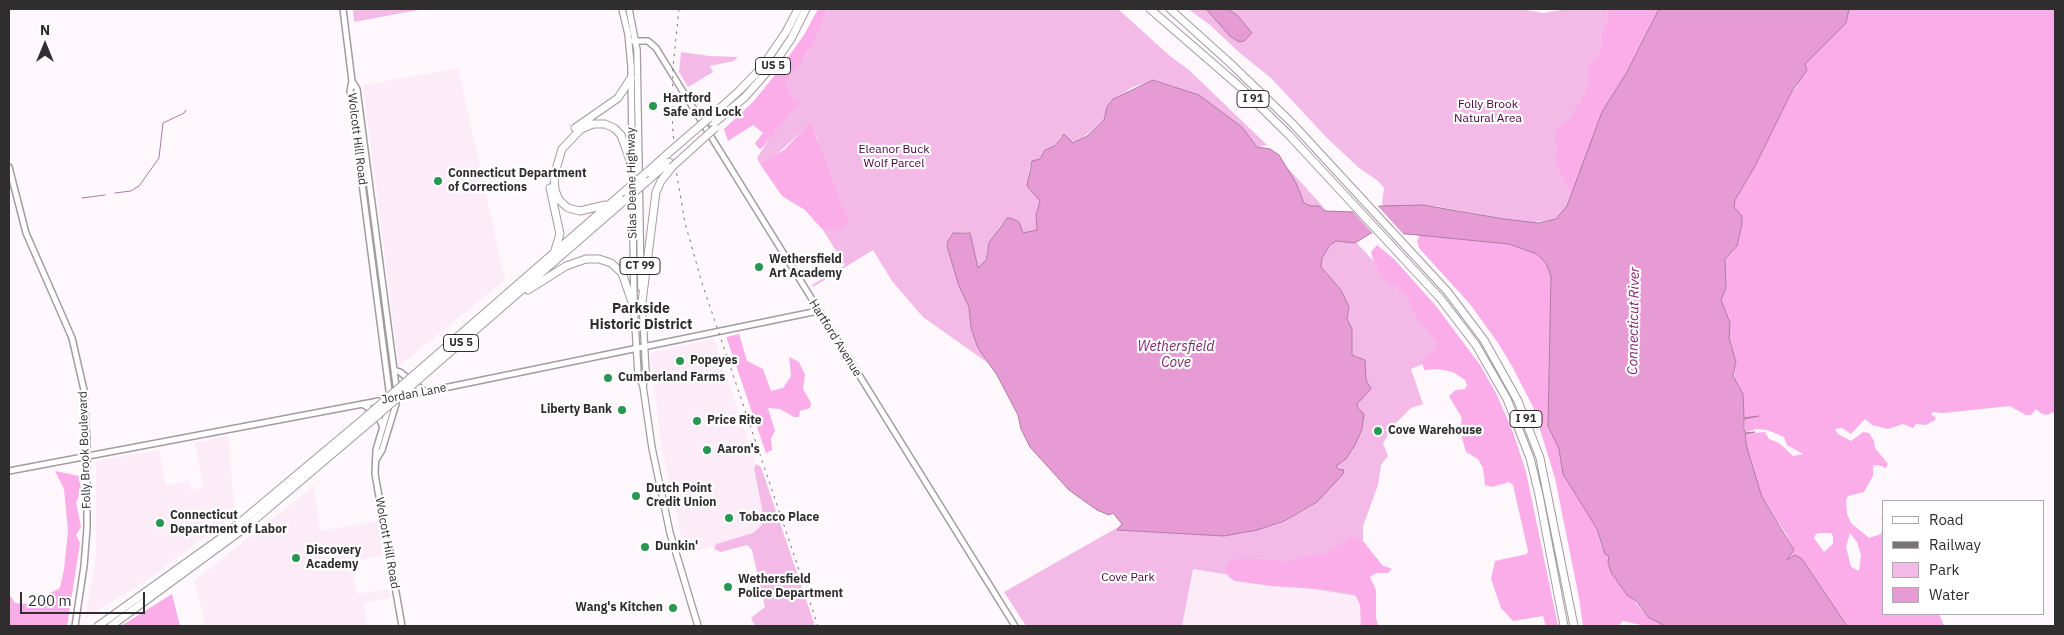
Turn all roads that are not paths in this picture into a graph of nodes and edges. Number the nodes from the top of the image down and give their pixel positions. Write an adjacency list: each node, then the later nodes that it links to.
1 (343, 9): 12 (street)
2 (622, 9): 9 (main road, Silas Deane Highway)
3 (629, 9): 8 (main road, Silas Deane Highway)
4 (797, 9): 13 (highway, US 5)
5 (806, 9): 13 (highway, US 5)
6 (1150, 9): 43 (highway, I 91)
7 (1170, 9): 44 (highway, I 91)
8 (637, 41): 9 (street); 10 (main road, Silas Deane Highway / CT 99); 22 (street, Hartford Avenue)
9 (629, 42): 11 (main road, Silas Deane Highway / CT 99)
10 (638, 71): 11 (main road); 20 (main road, Silas Deane Highway / CT 99)
11 (631, 74): 15 (main road, Silas Deane Highway / CT 99); 18 (highway)
12 (352, 81): 25 (street, Wolcott Hill Road); 30 (street, Wolcott Hill Road)
13 (712, 123): 14 (highway, bridge); 14 (highway, US 5, bridge)
14 (669, 162): 17 (highway, US 5, bridge); 19 (highway, US 5, bridge); 20 (highway)
15 (632, 166): 17 (highway); 21 (main road, Silas Deane Highway / CT 99)
16 (9, 167): 35 (street, Folly Brook Boulevard)
17 (612, 202): 18 (highway, US 5)
18 (552, 254): 26 (highway, US 5)
19 (532, 284): 21 (highway); 26 (highway, US 5)
20 (642, 302): 23 (main road, Silas Deane Highway / CT 99)
21 (634, 308): 24 (main road, Silas Deane Highway / CT 99)
22 (818, 311): 23 (street, Jordan Lane); 42 (street, Hartford Avenue)
23 (644, 348): 24 (street, Jordan Lane); 27 (main road, Silas Deane Highway / CT 99)
24 (636, 349): 27 (main road, Silas Deane Highway / CT 99); 28 (street, Jordan Lane)
25 (394, 370): 28 (street); 29 (street, Wolcott Hill Road)
26 (417, 376): 32 (highway, US 5, bridge)
27 (643, 386): 41 (main road, Silas Deane Highway / CT 99)
28 (427, 392): 29 (street, Jordan Lane)
29 (396, 397): 30 (street, Jordan Lane); 34 (street, Wolcott Hill Road)
30 (390, 398): 31 (street, Jordan Lane); 33 (street, Wolcott Hill Road)
31 (362, 404): 33 (street); 35 (street, Jordan Lane)
32 (369, 418): 38 (highway, US 5); 39 (highway, US 5)
33 (383, 427): 34 (street, Wolcott Hill Road)
34 (381, 442): 40 (street, Wolcott Hill Road)
35 (87, 456): 36 (street, Jordan Lane); 37 (street, Folly Brook Boulevard)
36 (9, 471)
37 (75, 626)
38 (98, 626)
39 (111, 626)
40 (402, 626)
41 (698, 626)
42 (1015, 626)
43 (1564, 626)
44 (1574, 626)

